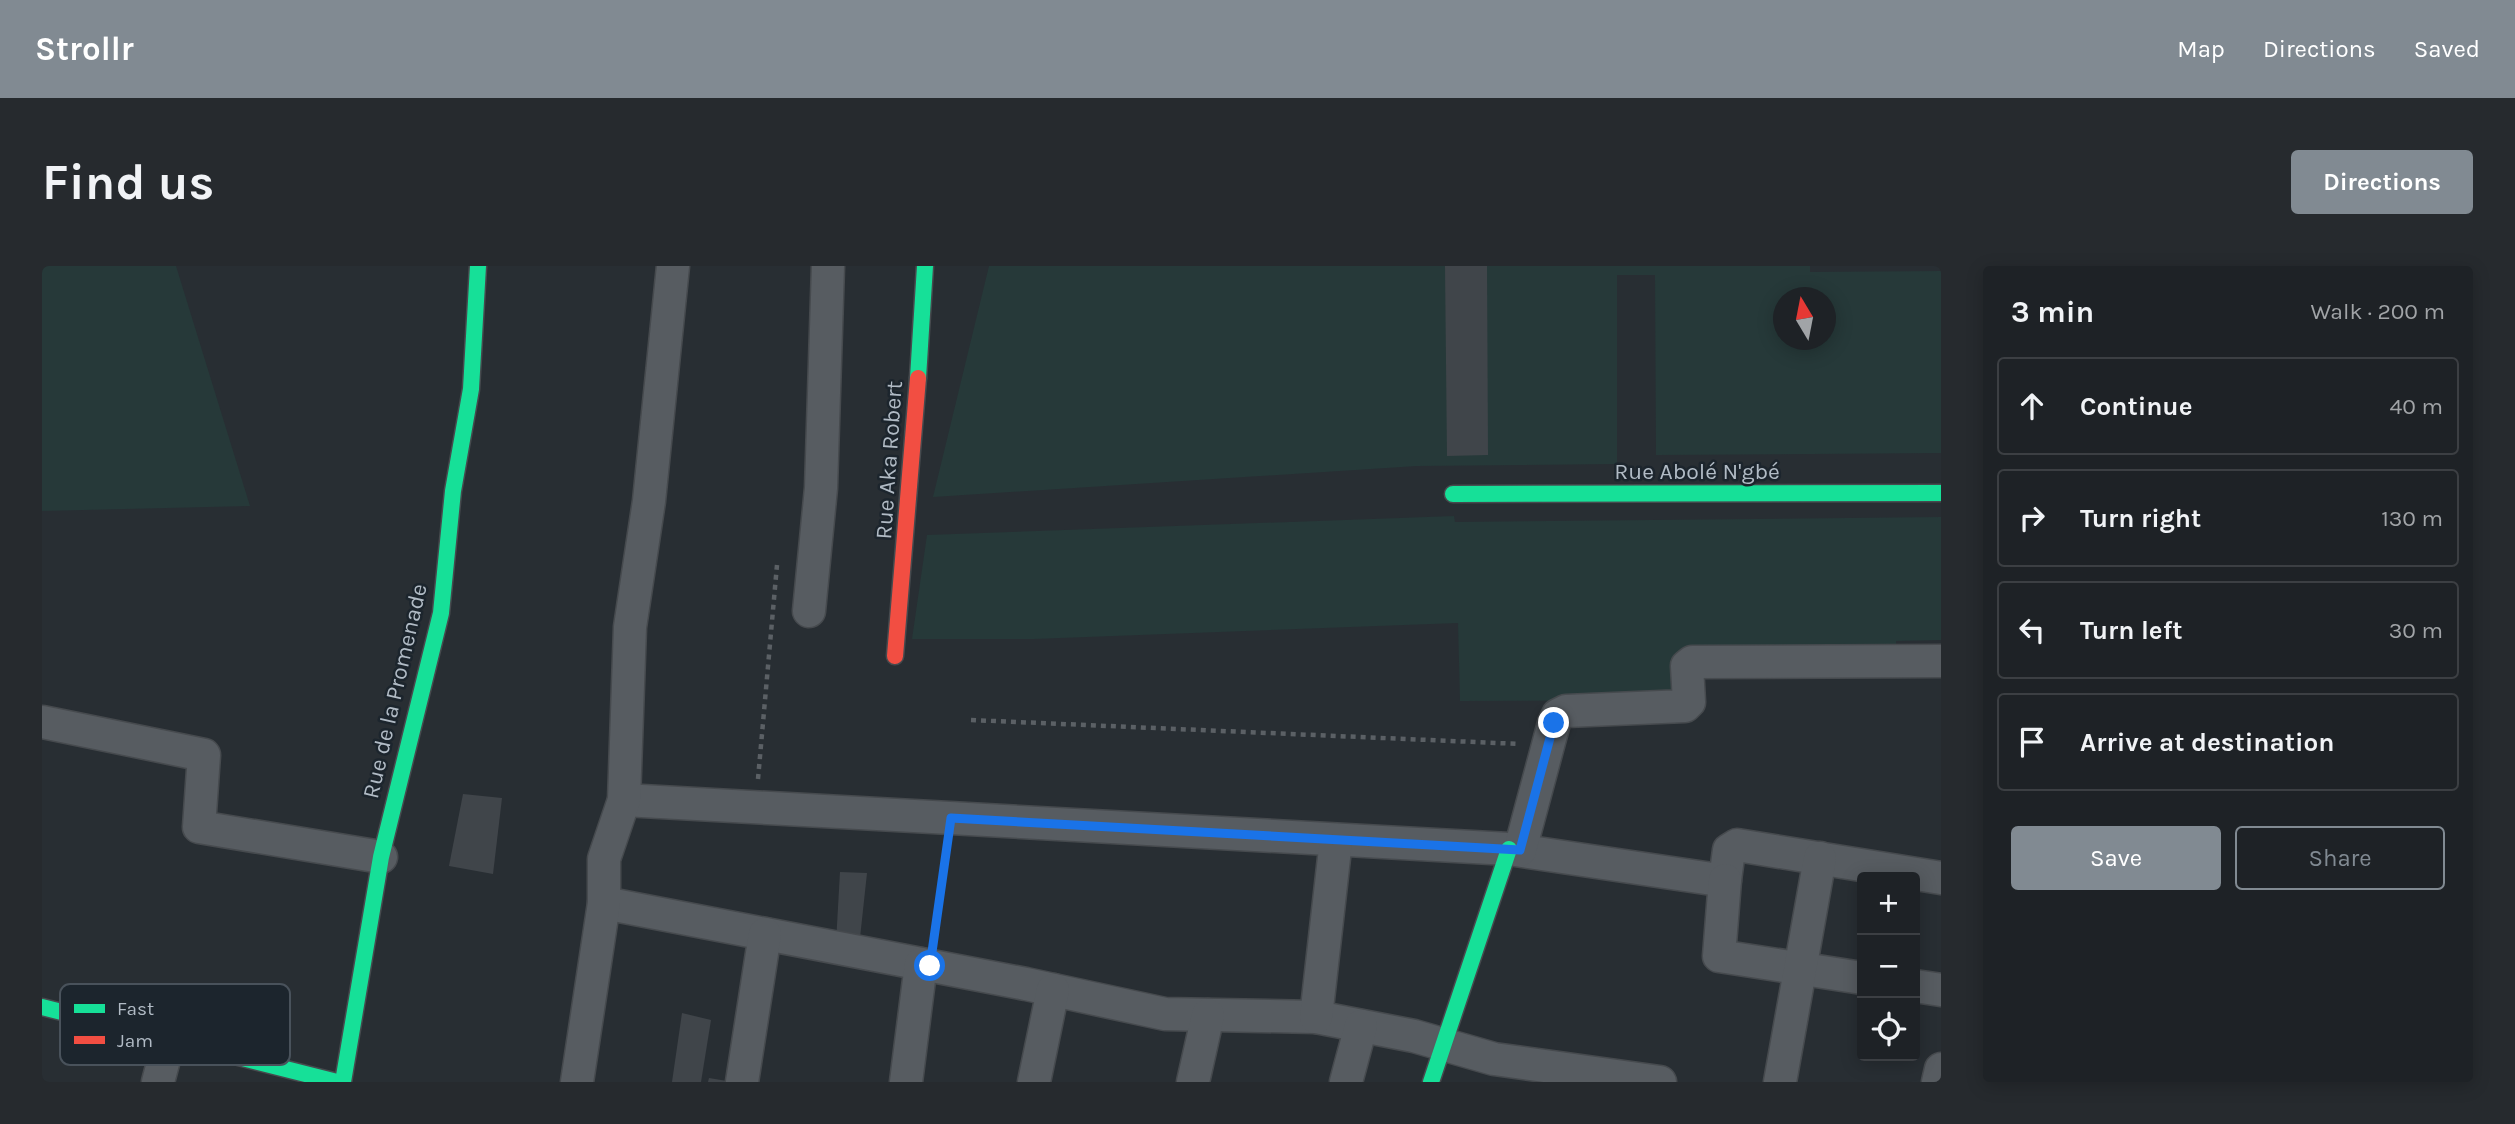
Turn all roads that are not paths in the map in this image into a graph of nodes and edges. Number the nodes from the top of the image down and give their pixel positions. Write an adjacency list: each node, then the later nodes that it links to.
1 (478, 266): 14 (street, Rue de la Promenade)
2 (673, 266): 11 (street)
3 (828, 266): 7 (street)
4 (925, 266): 8 (street, Rue Aka Robert)
5 (1941, 493): 6 (street, Rue Abolé N'gbé)
6 (1453, 494)
7 (809, 611)
8 (895, 656)
9 (1941, 661): 13 (street)
10 (42, 722): 14 (street)
11 (624, 800): 12 (street); 18 (street)
12 (1336, 840): 13 (street); 29 (street)
13 (1514, 849): 17 (street); 31 (street)
14 (381, 857): 38 (street, Rue de la Promenade)
15 (1820, 858): 16 (street); 17 (street); 21 (street)
16 (1941, 878)
17 (1725, 880): 21 (street)
18 (604, 903): 19 (street); 39 (street)
19 (765, 934): 20 (street); 40 (street)
20 (925, 965): 24 (street); 41 (street)
21 (1801, 968): 22 (street); 47 (street)
22 (1857, 977)
23 (1920, 987): 25 (street)
24 (1052, 990): 28 (street); 42 (street)
25 (1941, 990)
26 (42, 1007): 27 (street)
27 (60, 1012)
28 (1208, 1015): 29 (street); 43 (street)
29 (1315, 1017): 30 (street)
30 (1361, 1026): 31 (street); 44 (street)
31 (1441, 1044): 35 (street); 45 (street)
32 (162, 1065): 36 (street)
33 (269, 1065): 37 (street)
34 (1941, 1069): 48 (street)
35 (1551, 1074): 46 (street)
36 (158, 1082)
37 (337, 1082)
38 (343, 1082)
39 (577, 1082)
40 (742, 1082)
41 (906, 1082)
42 (1034, 1082)
43 (1193, 1082)
44 (1346, 1082)
45 (1431, 1082)
46 (1660, 1082)
47 (1780, 1082)
48 (1938, 1082)

